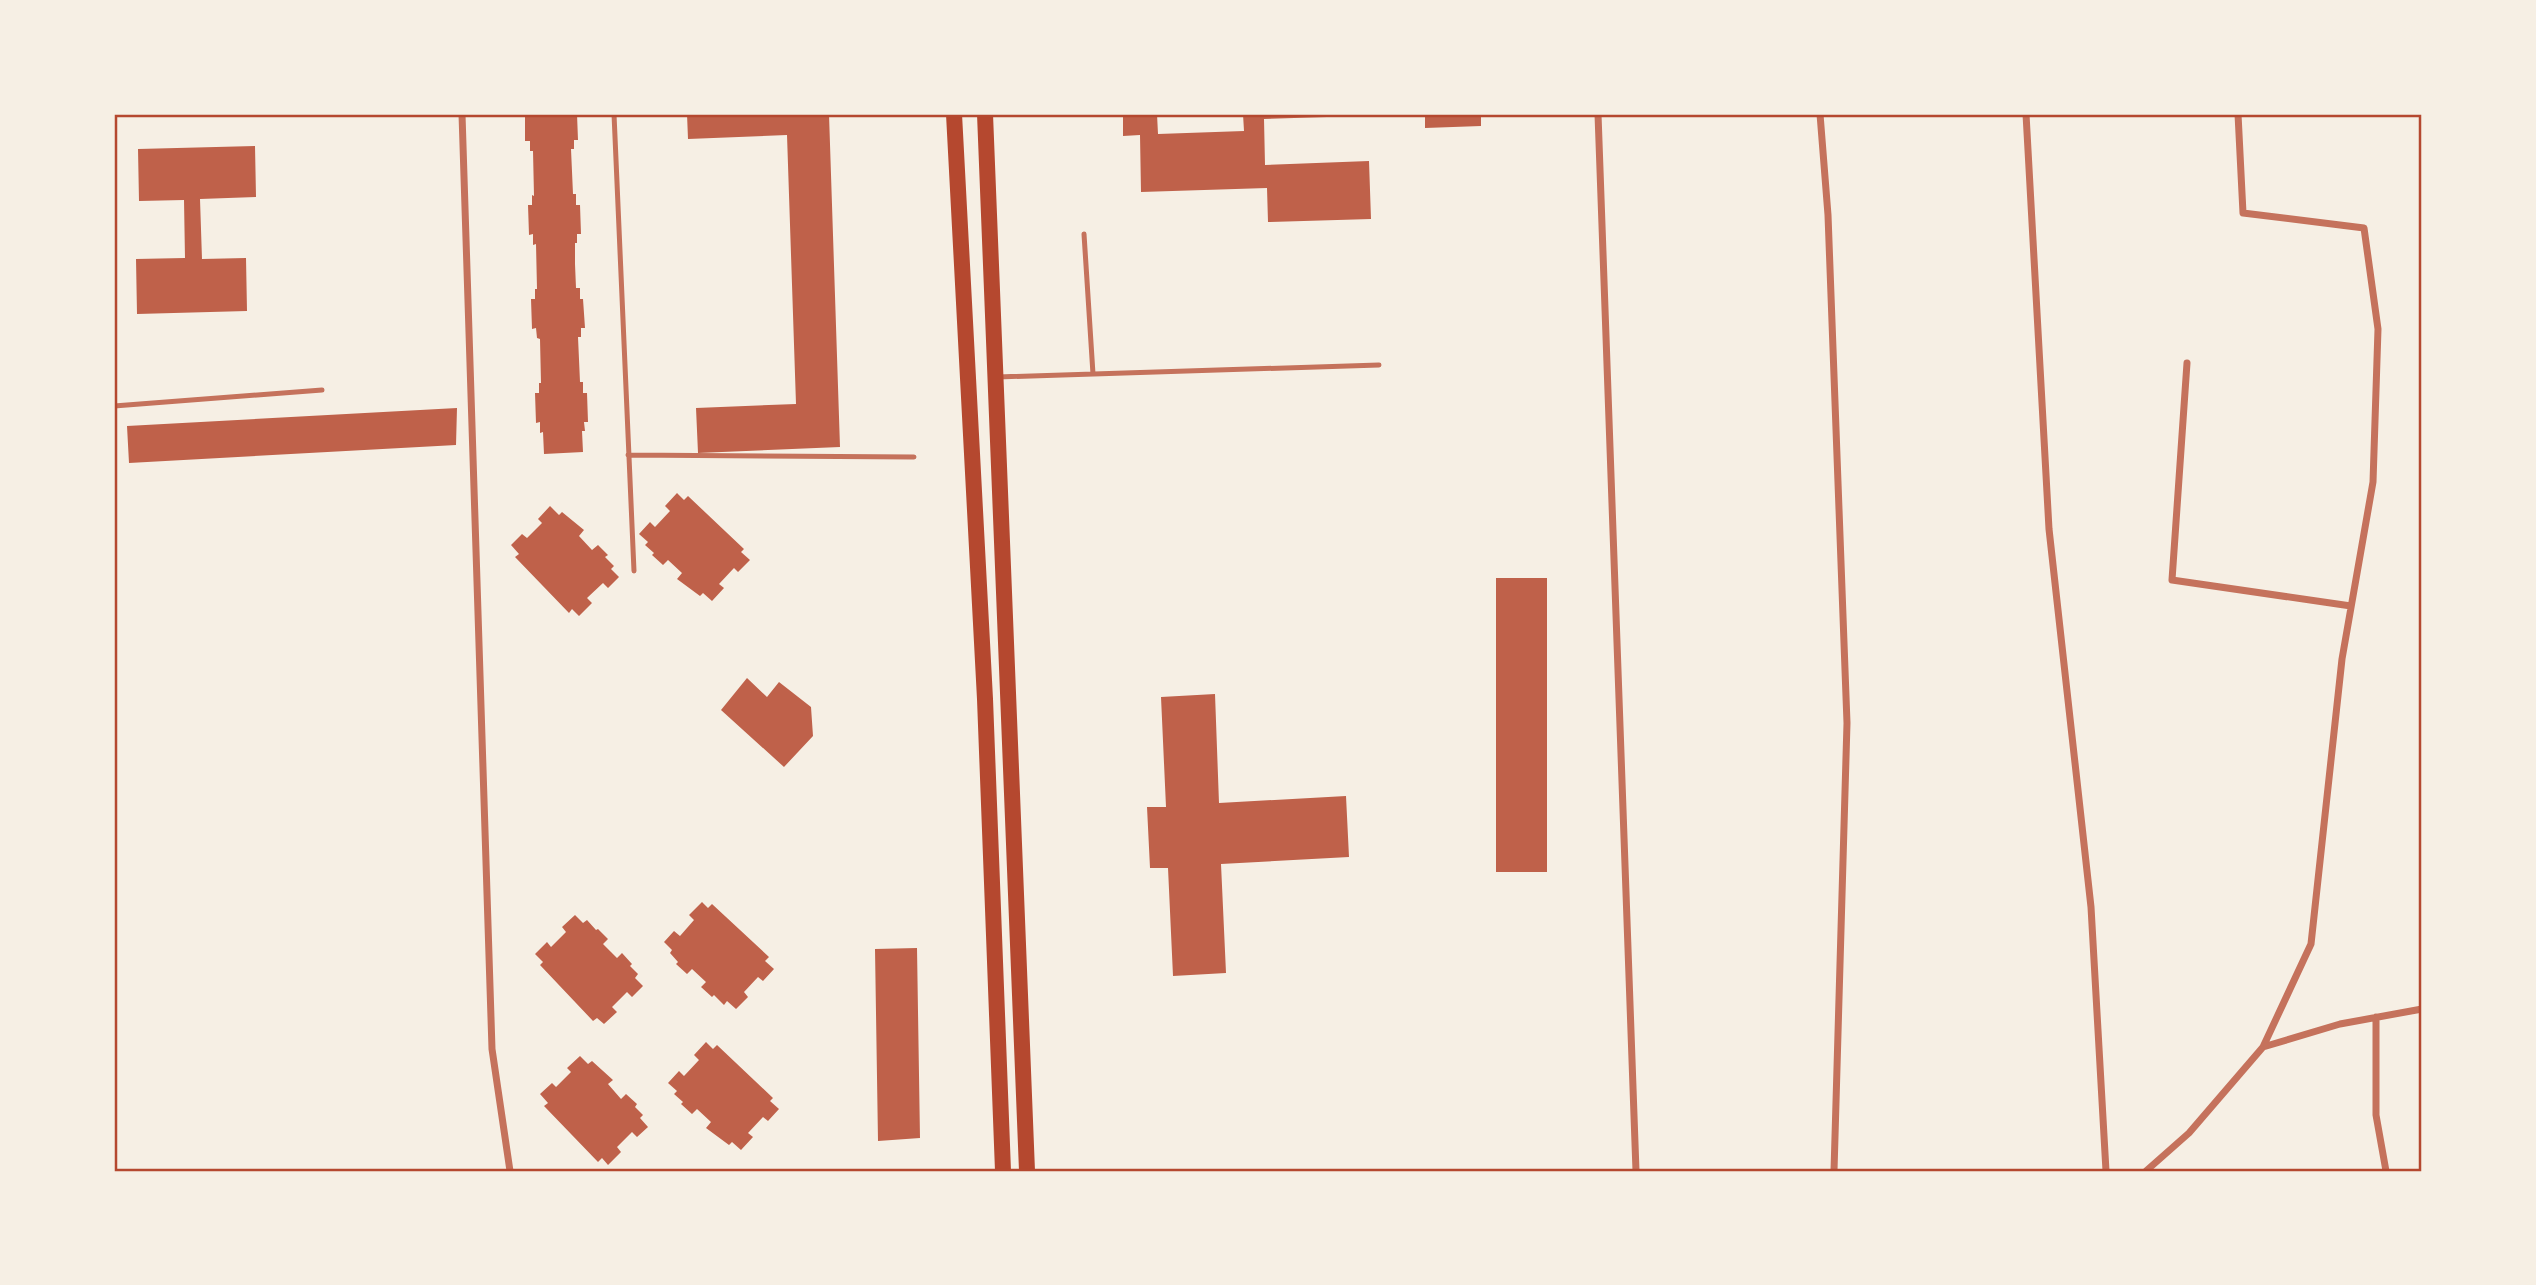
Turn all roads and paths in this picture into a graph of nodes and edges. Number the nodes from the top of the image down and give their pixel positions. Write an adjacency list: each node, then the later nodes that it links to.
1 (462, 114): 23 (street)
2 (614, 114): 16 (lane)
3 (954, 114): 24 (main road)
4 (985, 114): 13 (main road)
5 (1598, 114): 26 (street)
6 (1820, 114): 27 (street)
7 (2026, 114): 28 (street)
8 (2238, 114): 19 (street)
9 (1084, 234): 12 (lane)
10 (2187, 363): 19 (street)
11 (1379, 365): 12 (lane)
12 (1093, 374): 13 (lane)
13 (995, 377): 25 (main road)
14 (322, 390): 15 (lane)
15 (114, 406)
16 (628, 455): 17 (lane); 18 (lane)
17 (914, 457)
18 (634, 571)
19 (2351, 606): 22 (street)
20 (2422, 1009): 21 (street)
21 (2376, 1017): 22 (street); 30 (street)
22 (2263, 1047): 29 (street)
23 (510, 1171)
24 (1003, 1171)
25 (1027, 1171)
26 (1636, 1171)
27 (1834, 1171)
28 (2106, 1171)
29 (2146, 1171)
30 (2386, 1171)

